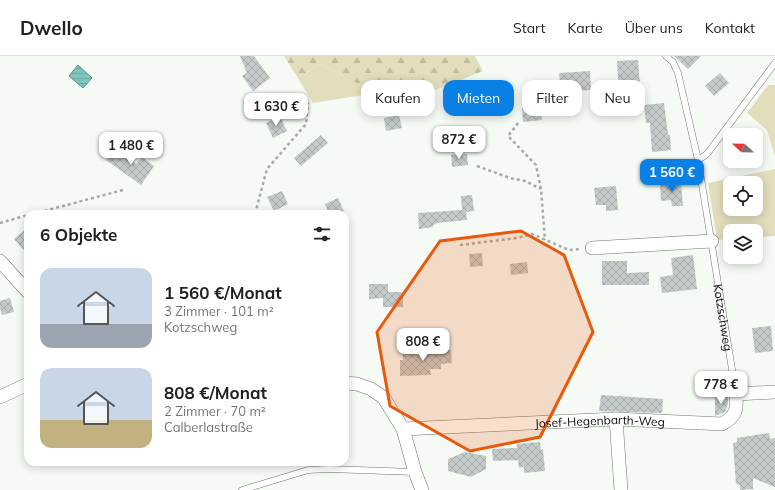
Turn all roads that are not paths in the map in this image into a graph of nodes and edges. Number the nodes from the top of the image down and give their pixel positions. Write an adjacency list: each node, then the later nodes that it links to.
1 (666, 56): 3 (lane, Kotzschweg)
2 (775, 63): 3 (lane)
3 (698, 160): 4 (lane, Kotzschweg)
4 (712, 241): 5 (street); 11 (lane, Kotzschweg)
5 (592, 248)
6 (0, 261): 7 (street)
7 (24, 288)
8 (349, 383): 14 (street)
9 (24, 386): 12 (street)
10 (775, 392): 11 (street)
11 (736, 394): 13 (street, Josef-Hegenbarth-Weg)
12 (0, 397)
13 (616, 419): 14 (street, Josef-Hegenbarth-Weg); 18 (street)
14 (403, 429): 15 (street)
15 (415, 472): 16 (lane); 17 (street)
16 (242, 490)
17 (422, 490)
18 (621, 490)

